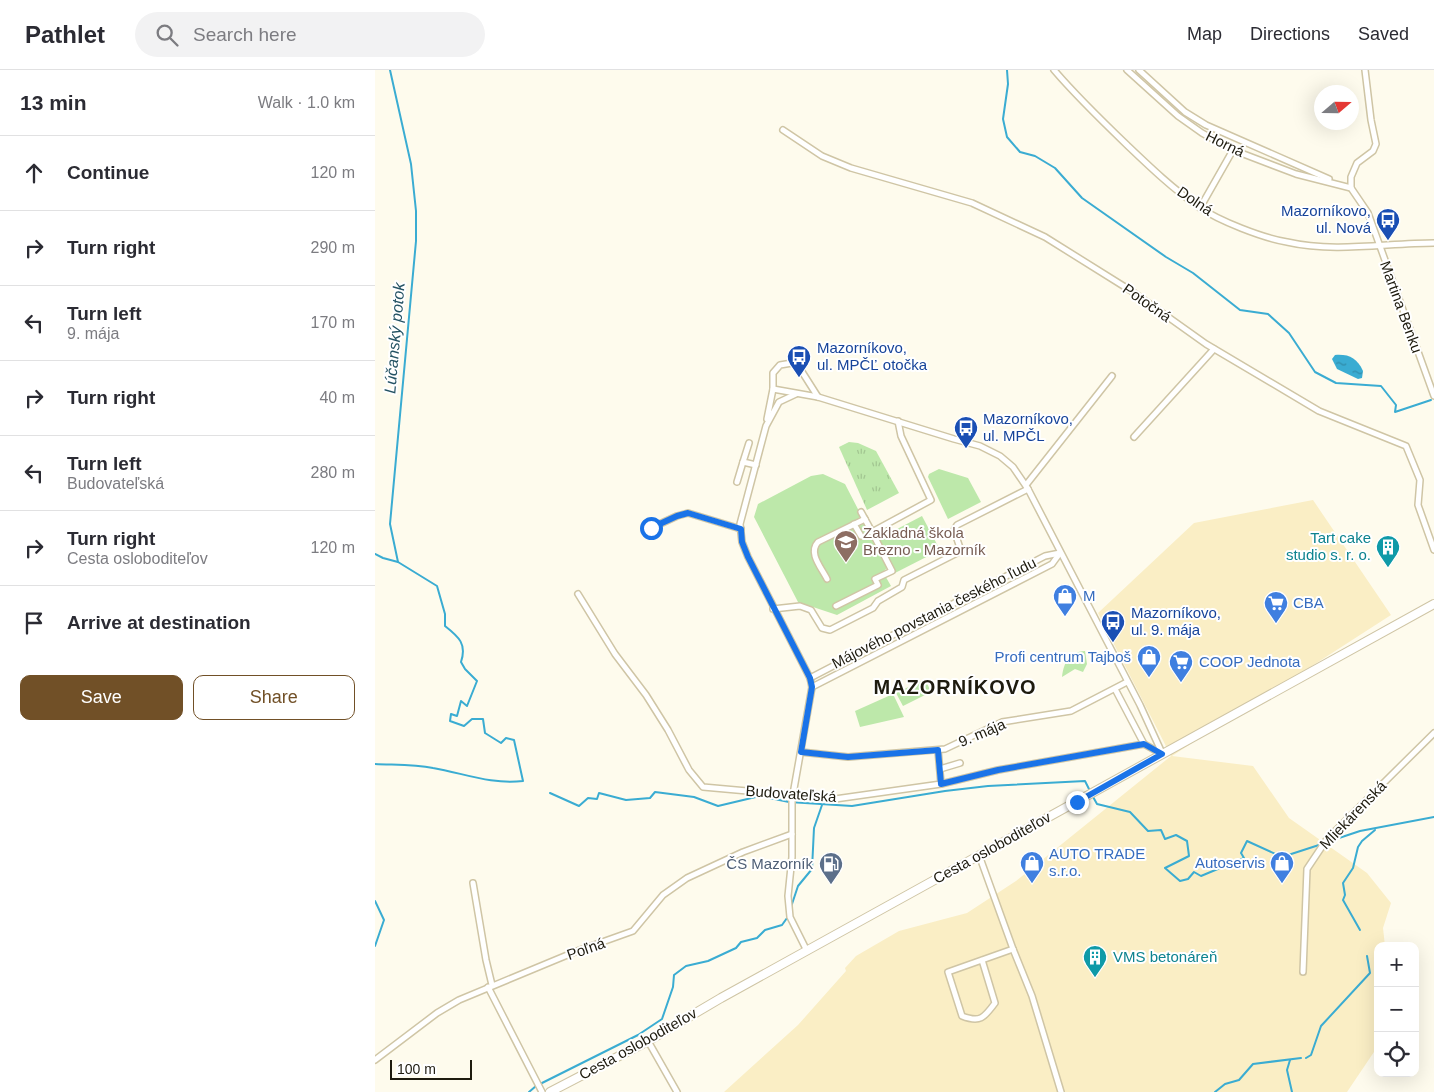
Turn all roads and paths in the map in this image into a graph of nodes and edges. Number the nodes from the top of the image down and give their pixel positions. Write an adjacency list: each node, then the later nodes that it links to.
1 (1054, 70): 9 (street, Dolná)
2 (1127, 70): 6 (street, Horná)
3 (1139, 70): 7 (street, Horná)
4 (1365, 70): 8 (street)
5 (783, 130): 12 (street, Potočná)
6 (1233, 150): 7 (street, Horná); 9 (street)
7 (1341, 184): 8 (street, Horná)
8 (1351, 188): 11 (street)
9 (1201, 208): 11 (street, Dolná)
10 (1433, 242): 11 (street, Dolná)
11 (1379, 246): 17 (street, Martina Benku)
12 (1214, 349): 20 (street); 33 (street, Potočná)
13 (1112, 376): 25 (street)
14 (773, 389): 15 (street); 16 (street); 19 (street)
15 (796, 394): 16 (street); 19 (street)
16 (818, 396): 18 (street)
17 (1434, 396)
18 (898, 421): 25 (street); 31 (street)
19 (766, 426): 23 (street)
20 (1134, 437)
21 (749, 443): 22 (street)
22 (743, 462): 23 (street); 24 (street)
23 (756, 465): 30 (street)
24 (737, 482)
25 (1027, 487): 34 (street); 39 (street)
26 (861, 512): 27 (street)
27 (865, 519): 28 (street); 31 (street)
28 (854, 524): 32 (street); 35 (street)
29 (651, 528): 30 (street)
30 (741, 529): 39 (street)
31 (872, 532): 38 (street)
32 (861, 536)
33 (1434, 550)
34 (1060, 553): 40 (street, Májového povstania českého ľudu); 41 (street); 42 (street)
35 (827, 579)
36 (578, 594): 52 (street, Budovateľská)
37 (1434, 604): 48 (main road, Cesta osloboditeľov)
38 (836, 606)
39 (773, 609): 40 (street)
40 (810, 678): 42 (street)
41 (1127, 682): 43 (street, 9. mája); 48 (street)
42 (812, 687): 47 (street)
43 (1115, 690): 45 (street); 46 (street, 9. mája)
44 (1434, 733): 59 (street, Mliekárenská)
45 (1144, 744): 48 (street); 51 (street, Budovateľská)
46 (938, 750): 47 (street, 9. mája); 50 (street)
47 (801, 752): 52 (street)
48 (1162, 754): 54 (main road, Cesta osloboditeľov)
49 (960, 763): 50 (street)
50 (940, 770): 51 (street)
51 (941, 784): 52 (street, Budovateľská)
52 (792, 798): 53 (street)
53 (792, 834): 57 (street); 60 (street, Poľná)
54 (979, 855): 56 (street); 57 (main road, Cesta osloboditeľov)
55 (473, 883): 60 (street)
56 (1013, 949): 58 (street); 66 (street)
57 (807, 951): 61 (main road, Cesta osloboditeľov)
58 (982, 960): 58 (street)
59 (1303, 972)
60 (490, 986): 62 (street, Poľná); 63 (street)
61 (648, 1041): 64 (main road, Cesta osloboditeľov); 65 (street)
62 (375, 1060)
63 (542, 1092)
64 (550, 1092)
65 (677, 1092)
66 (1061, 1092)

